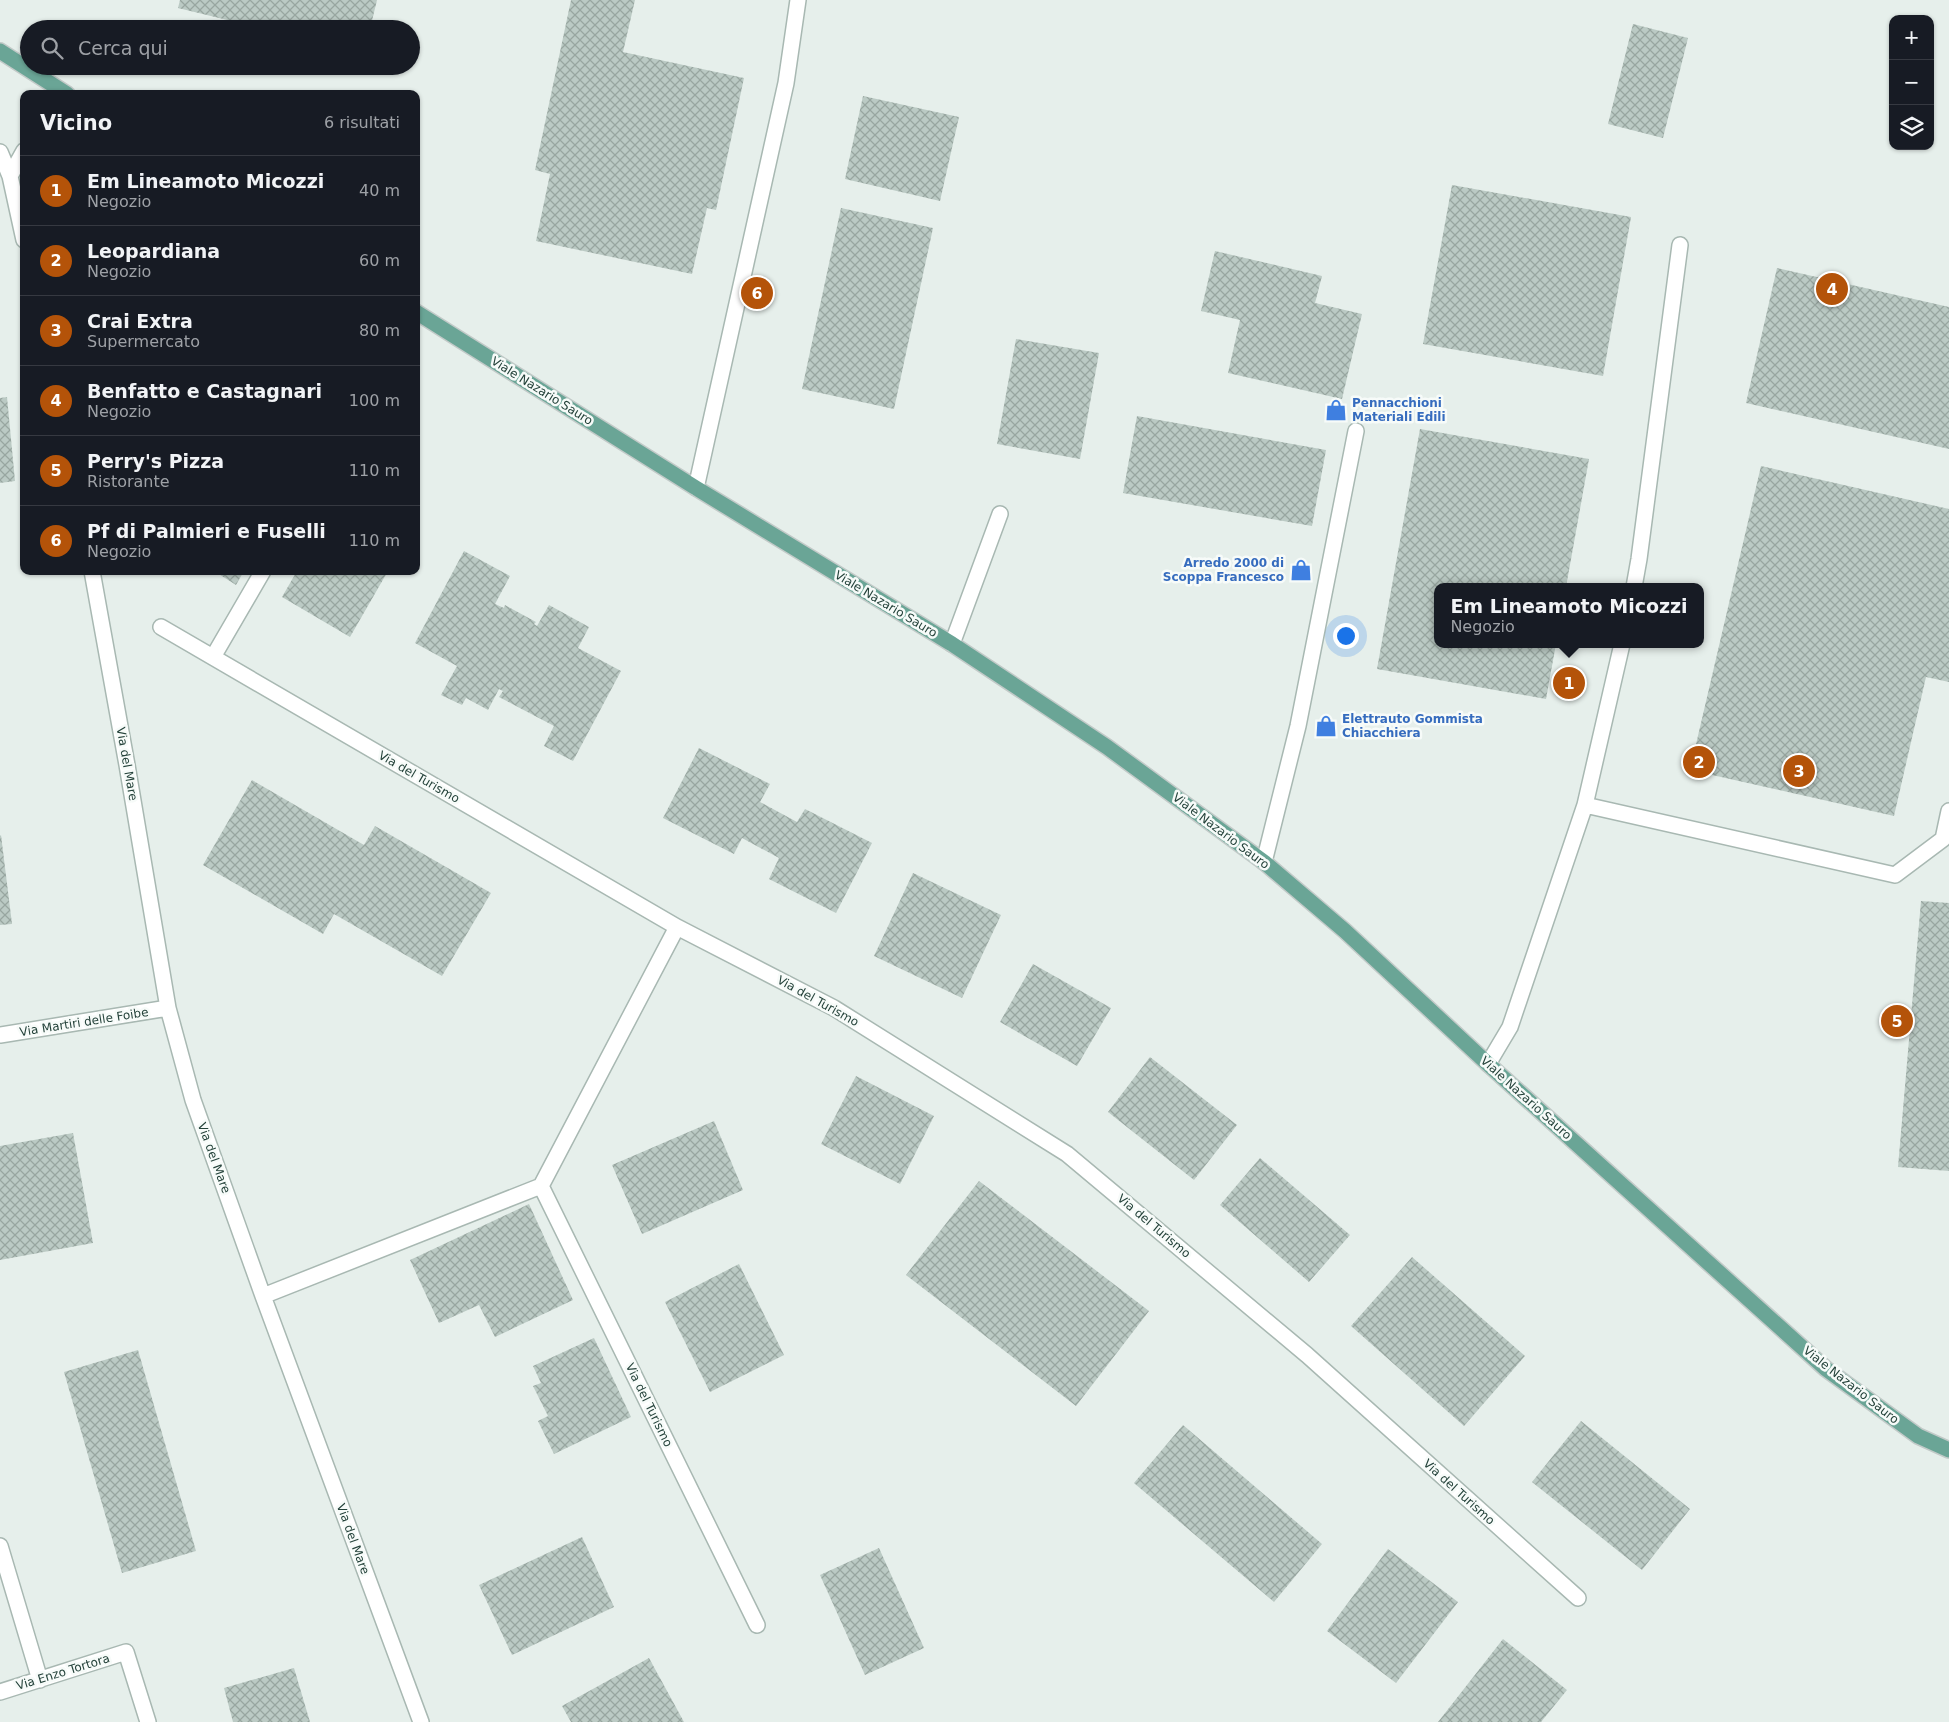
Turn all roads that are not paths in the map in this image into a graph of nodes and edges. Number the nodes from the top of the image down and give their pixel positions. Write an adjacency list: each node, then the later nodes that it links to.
1 (798, 0): 13 (street)
2 (0, 51): 3 (main road)
3 (20, 64)
4 (37, 75): 5 (main road)
5 (61, 90)
6 (0, 152): 8 (street)
7 (20, 158): 8 (street)
8 (10, 176): 9 (street)
9 (20, 222)
10 (1680, 245): 17 (street)
11 (420, 315): 13 (main road, Viale Nazario Sauro)
12 (1356, 431): 24 (street)
13 (696, 488): 19 (main road, Viale Nazario Sauro)
14 (1000, 514): 19 (street)
15 (93, 575): 26 (street, Via del Mare)
16 (261, 575): 21 (street)
17 (1635, 583)
18 (161, 627): 21 (street, Via del Turismo)
19 (952, 644): 24 (main road, Viale Nazario Sauro)
20 (1621, 648): 22 (street)
21 (212, 657): 25 (street, Via del Turismo)
22 (1585, 805): 23 (street); 28 (street)
23 (1949, 810)
24 (1264, 862): 28 (main road, Viale Nazario Sauro)
25 (677, 927): 29 (street); 33 (street, Via del Turismo)
26 (168, 1008): 27 (street, Via Martiri delle Foibe); 30 (street, Via del Mare)
27 (0, 1035)
28 (1488, 1064): 31 (main road, Viale Nazario Sauro)
29 (541, 1186): 30 (street); 34 (street, Via del Turismo)
30 (263, 1296): 38 (street, Via del Mare)
31 (1949, 1450)
32 (0, 1546): 35 (street)
33 (1578, 1598)
34 (757, 1625)
35 (40, 1680): 36 (street, Via Enzo Tortora); 37 (street, Via Enzo Tortora)
36 (0, 1692)
37 (148, 1722)
38 (421, 1722)

